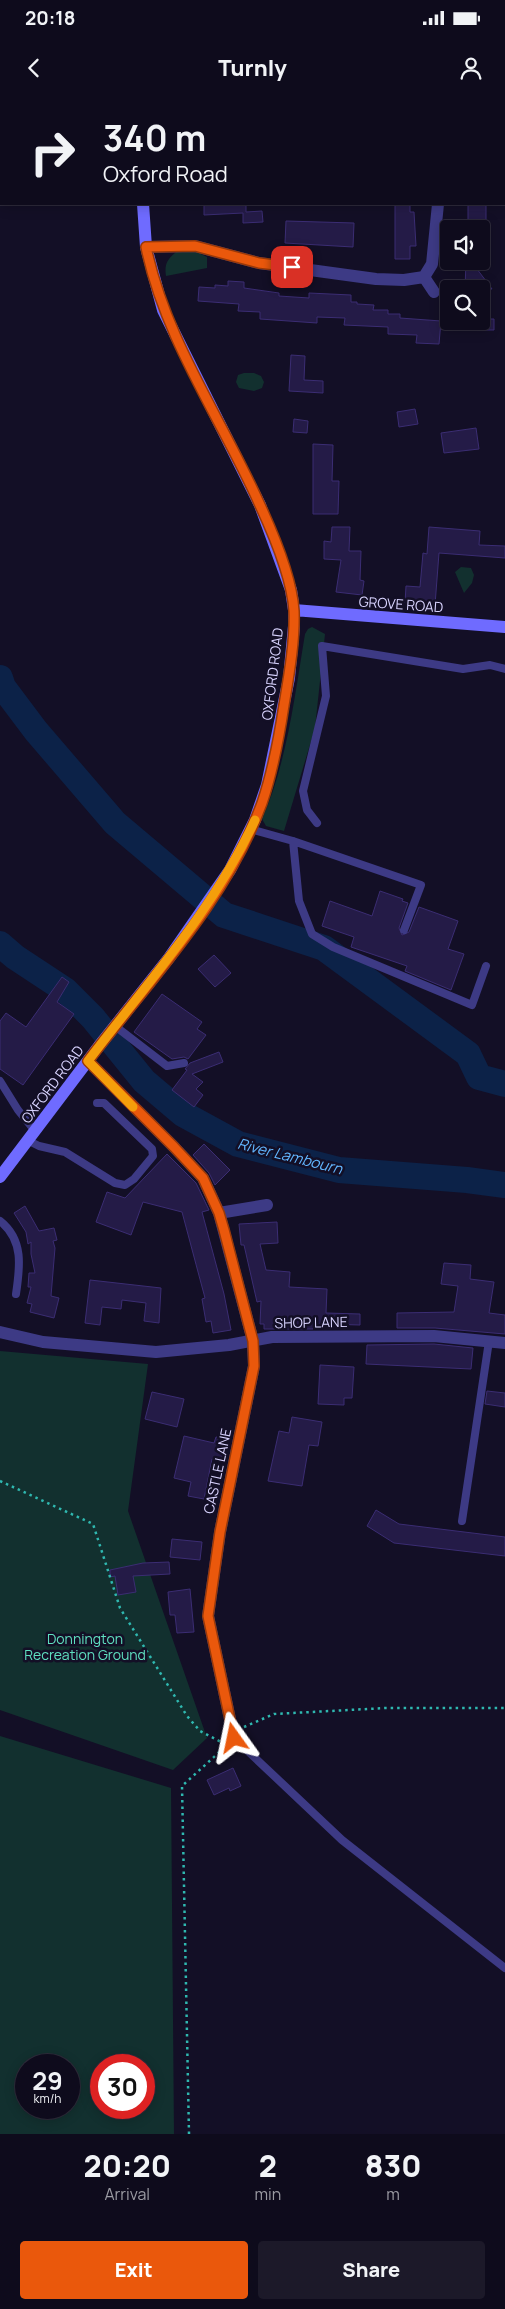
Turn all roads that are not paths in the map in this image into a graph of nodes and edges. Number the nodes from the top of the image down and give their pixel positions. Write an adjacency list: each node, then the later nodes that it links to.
1 (143, 205): 3 (main road, OXFORD ROAD)
2 (438, 205): 4 (street)
3 (146, 247): 4 (street); 6 (main road, OXFORD ROAD)
4 (424, 277): 5 (street)
5 (434, 292)
6 (294, 610): 7 (main road, GROVE ROAD); 10 (main road, OXFORD ROAD)
7 (505, 627)
8 (505, 669): 9 (lane)
9 (317, 823)
10 (250, 829): 11 (lane); 14 (main road, OXFORD ROAD)
11 (292, 841): 12 (lane); 13 (lane)
12 (404, 930)
13 (486, 966)
14 (113, 1028): 15 (main road, OXFORD ROAD); 16 (lane)
15 (88, 1061): 19 (main road, OXFORD ROAD); 22 (street, CASTLE LANE)
16 (184, 1063)
17 (0, 1081): 19 (lane)
18 (97, 1103): 19 (lane)
19 (31, 1136): 20 (main road, OXFORD ROAD)
20 (0, 1177)
21 (267, 1205): 22 (street)
22 (219, 1213): 26 (street, CASTLE LANE)
23 (0, 1221): 24 (lane)
24 (16, 1294)
25 (0, 1332): 26 (street, SHOP LANE)
26 (253, 1341): 27 (street, SHOP LANE); 30 (street, CASTLE LANE)
27 (489, 1341): 28 (street, SHOP LANE); 29 (lane)
28 (505, 1343)
29 (462, 1521)
30 (234, 1738): 31 (lane)
31 (505, 1968)

